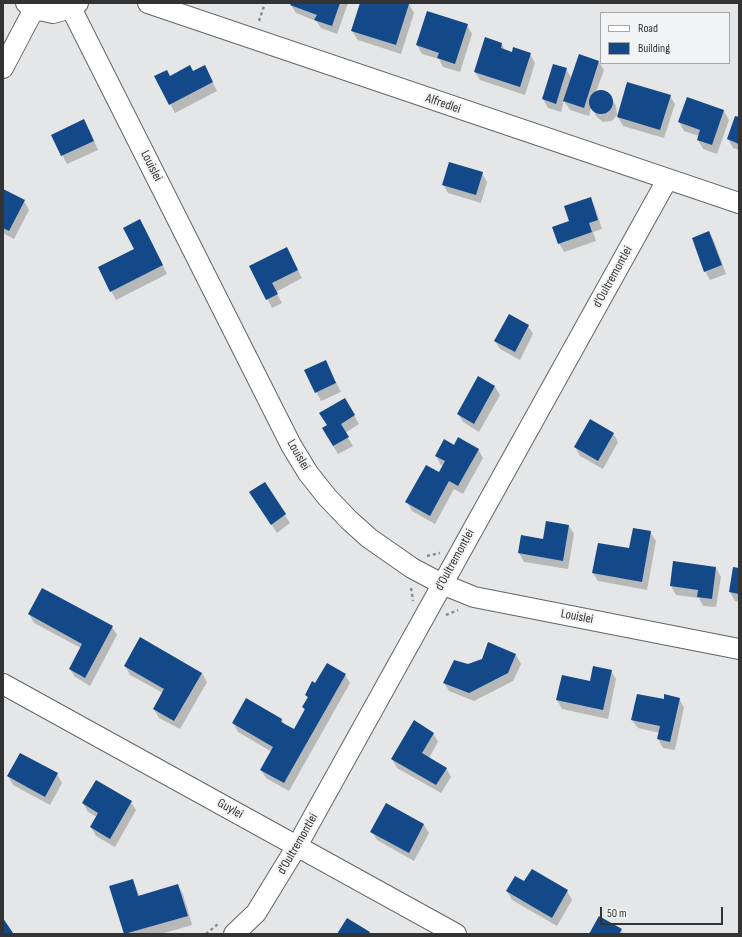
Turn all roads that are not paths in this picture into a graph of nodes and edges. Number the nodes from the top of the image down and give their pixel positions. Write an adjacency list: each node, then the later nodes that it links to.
1 (148, 3): 5 (street, Alfredlei)
2 (30, 6): 3 (street); 4 (street)
3 (75, 6): 7 (street, Louislei)
4 (3, 68)
5 (668, 180): 6 (street, Alfredlei); 7 (street, d'Oultremontlei)
6 (739, 203)
7 (442, 584): 8 (street, Louislei); 10 (street, d'Oultremontlei)
8 (739, 649)
9 (3, 684): 10 (street, Guylei)
10 (298, 846): 11 (street, d'Oultremontlei); 12 (street, Guylei)
11 (234, 934)
12 (456, 934)

